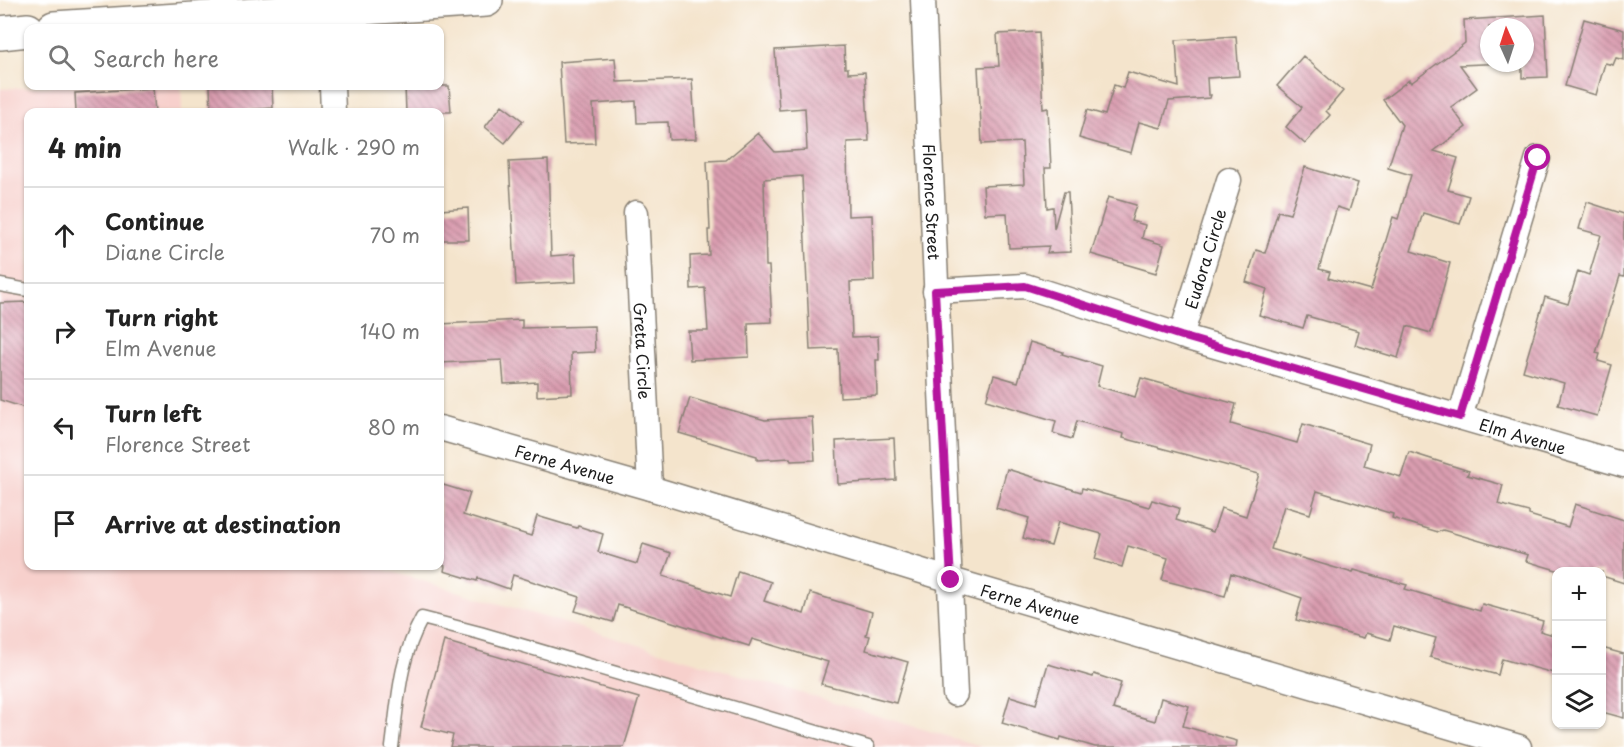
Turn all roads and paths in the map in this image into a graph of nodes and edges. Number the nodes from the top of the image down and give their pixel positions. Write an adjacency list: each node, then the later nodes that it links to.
1 (486, 0): 3 (main road)
2 (923, 0): 14 (street, Florence Street)
3 (327, 19): 4 (main road)
4 (175, 24)
5 (24, 30): 6 (main road)
6 (0, 33)
7 (332, 90): 8 (street)
8 (333, 108)
9 (1538, 158): 16 (street)
10 (1229, 180): 15 (street, Eudora Circle)
11 (636, 213): 19 (street, Greta Circle)
12 (0, 285): 13 (lane)
13 (24, 289)
14 (935, 291): 15 (street, Elm Avenue); 20 (street, Florence Street)
15 (1181, 336): 16 (street, Elm Avenue)
16 (1460, 417): 18 (street, Elm Avenue)
17 (444, 429): 19 (street, Ferne Avenue)
18 (1624, 465)
19 (650, 488): 20 (street, Ferne Avenue)
20 (951, 580): 21 (street, Florence Street); 24 (street, Ferne Avenue)
21 (955, 694)
22 (392, 747): 23 (lane)
23 (868, 747)
24 (1519, 747)

